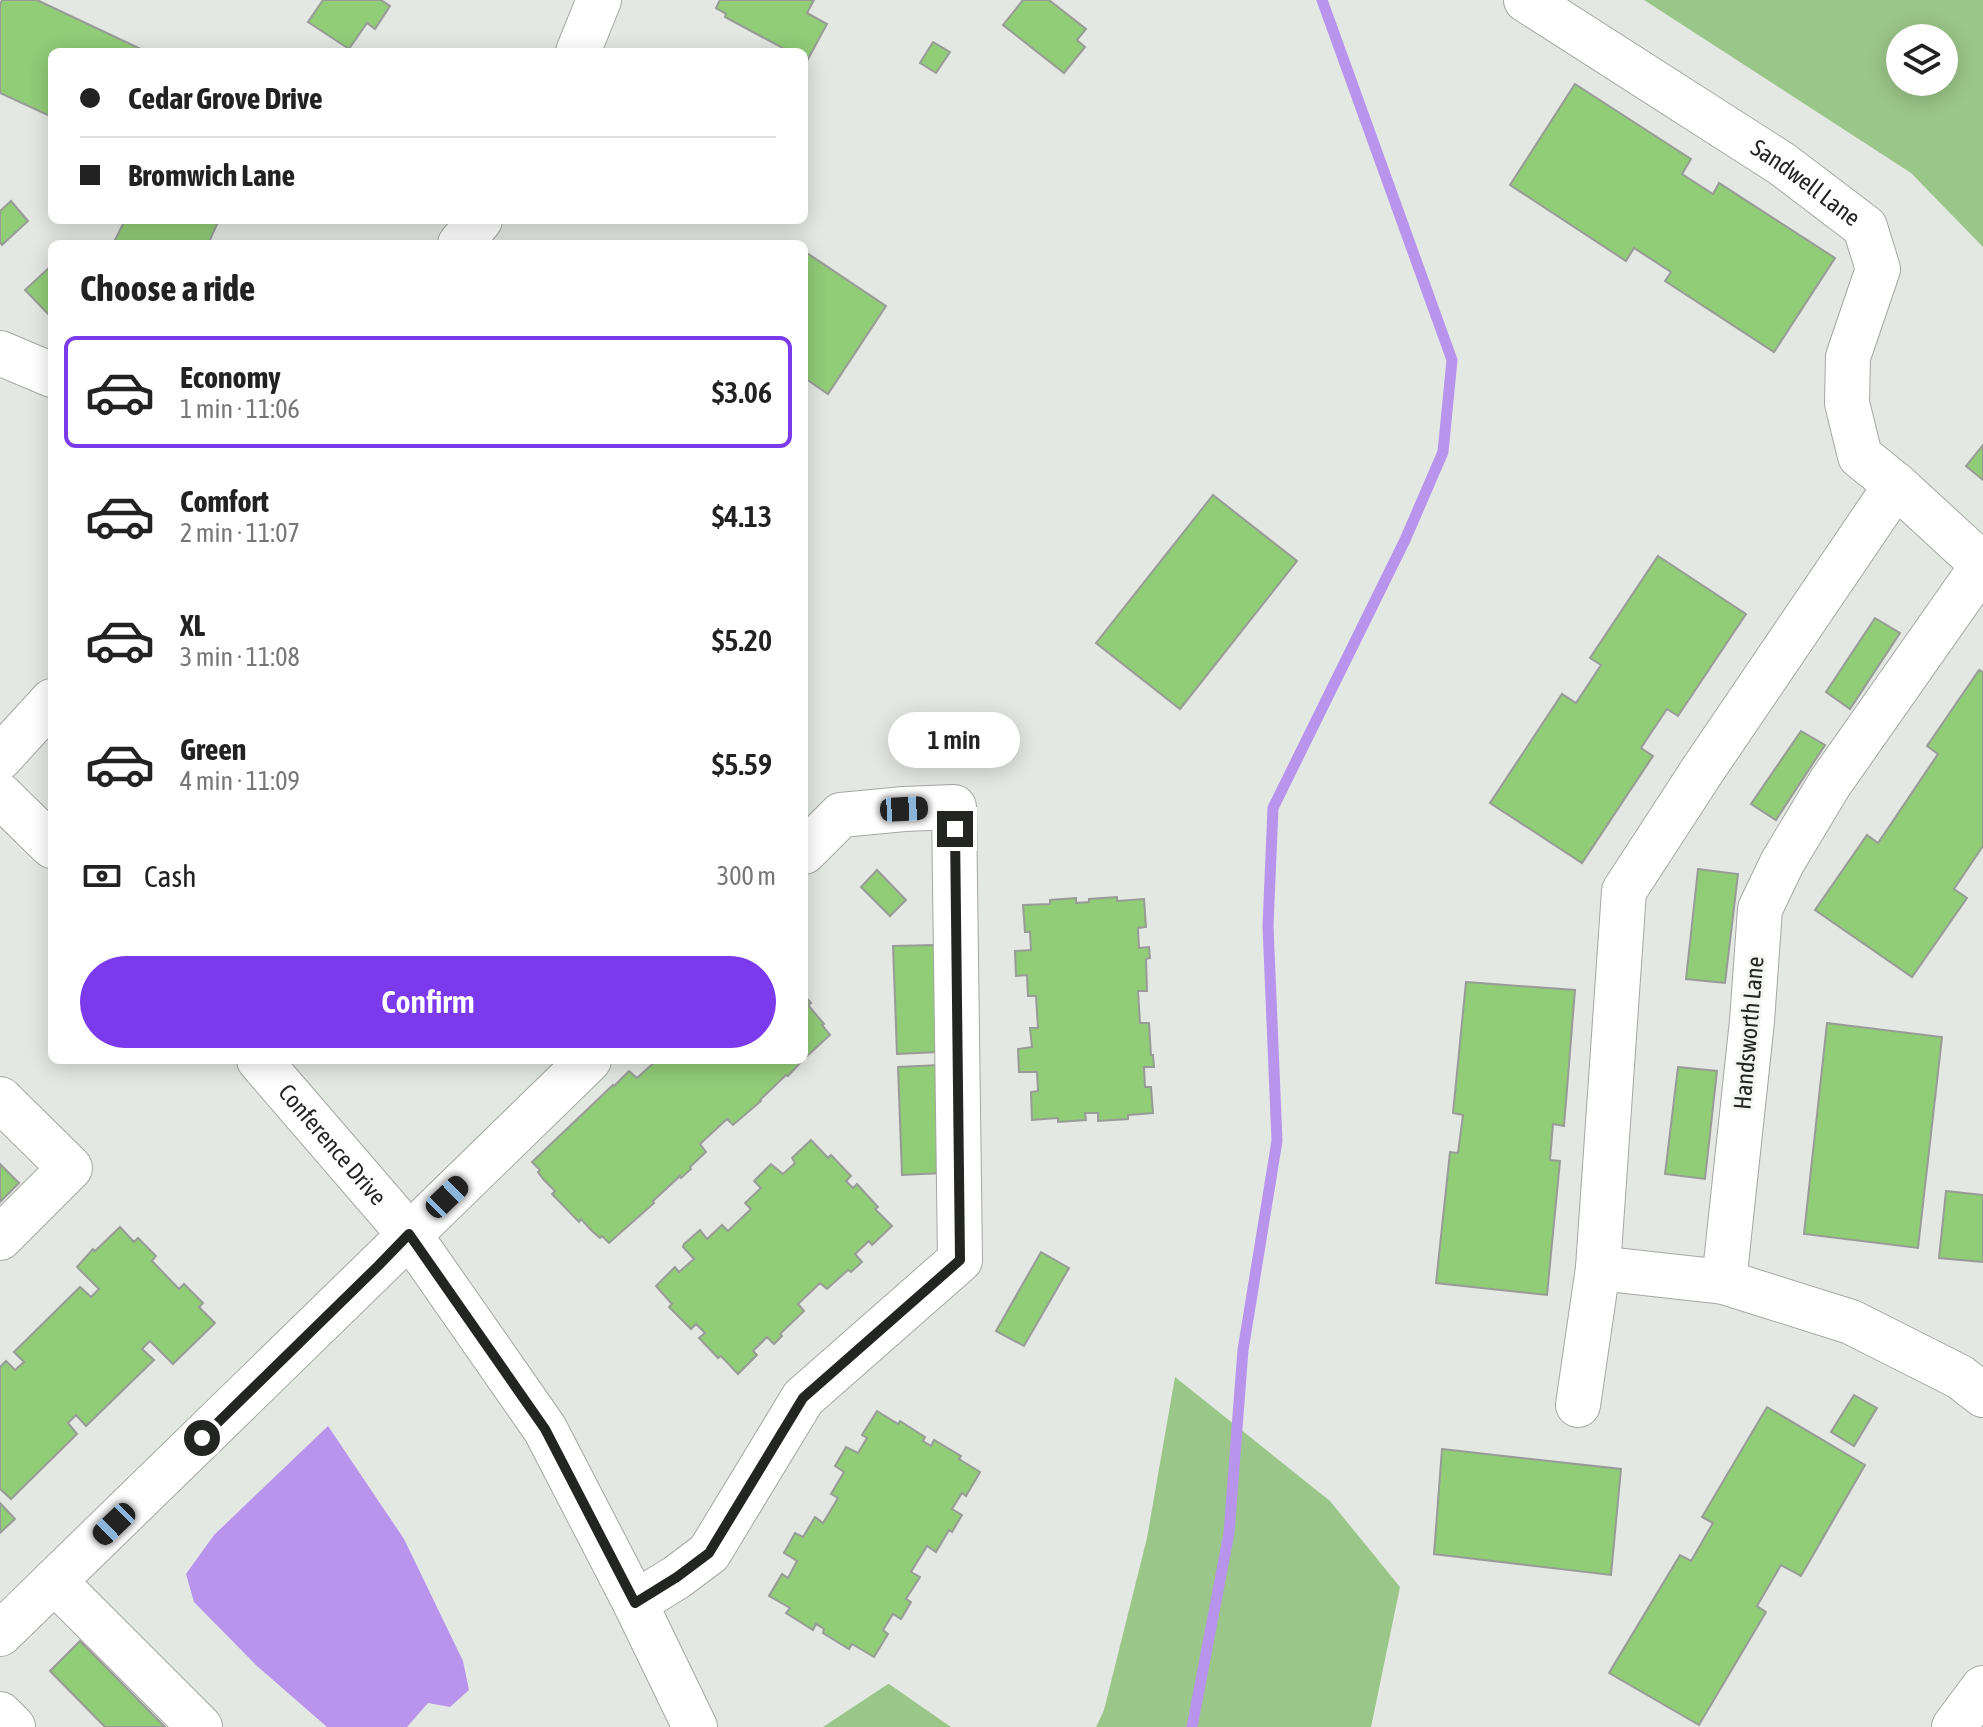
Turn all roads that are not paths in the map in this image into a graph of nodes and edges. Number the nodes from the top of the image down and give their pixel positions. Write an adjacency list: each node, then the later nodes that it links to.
1 (599, 0): 3 (street)
2 (1526, 0): 8 (street, Sandwell Lane)
3 (580, 48)
4 (477, 224): 5 (street)
5 (463, 240)
6 (0, 353): 7 (street)
7 (48, 373)
8 (1896, 485): 9 (street, Sandwell Lane); 20 (street)
9 (1983, 565): 21 (street, Handsworth Lane)
10 (48, 705): 11 (street)
11 (0, 758)
12 (0, 795): 13 (street)
13 (48, 842)
14 (808, 848): 25 (street)
15 (262, 1064): 18 (street, Conference Drive)
16 (585, 1064): 18 (street)
17 (0, 1099): 19 (street)
18 (409, 1234): 24 (street); 25 (street, Conference Drive)
19 (0, 1238)
20 (1598, 1268): 21 (street); 23 (street)
21 (1724, 1282): 22 (street)
22 (1983, 1395)
23 (1578, 1405)
24 (54, 1581): 26 (street); 30 (street)
25 (635, 1603): 31 (street, Conference Drive)
26 (0, 1634)
27 (1983, 1688): 32 (street)
28 (0, 1714): 29 (street)
29 (13, 1727)
30 (200, 1727)
31 (695, 1727)
32 (1954, 1727)

